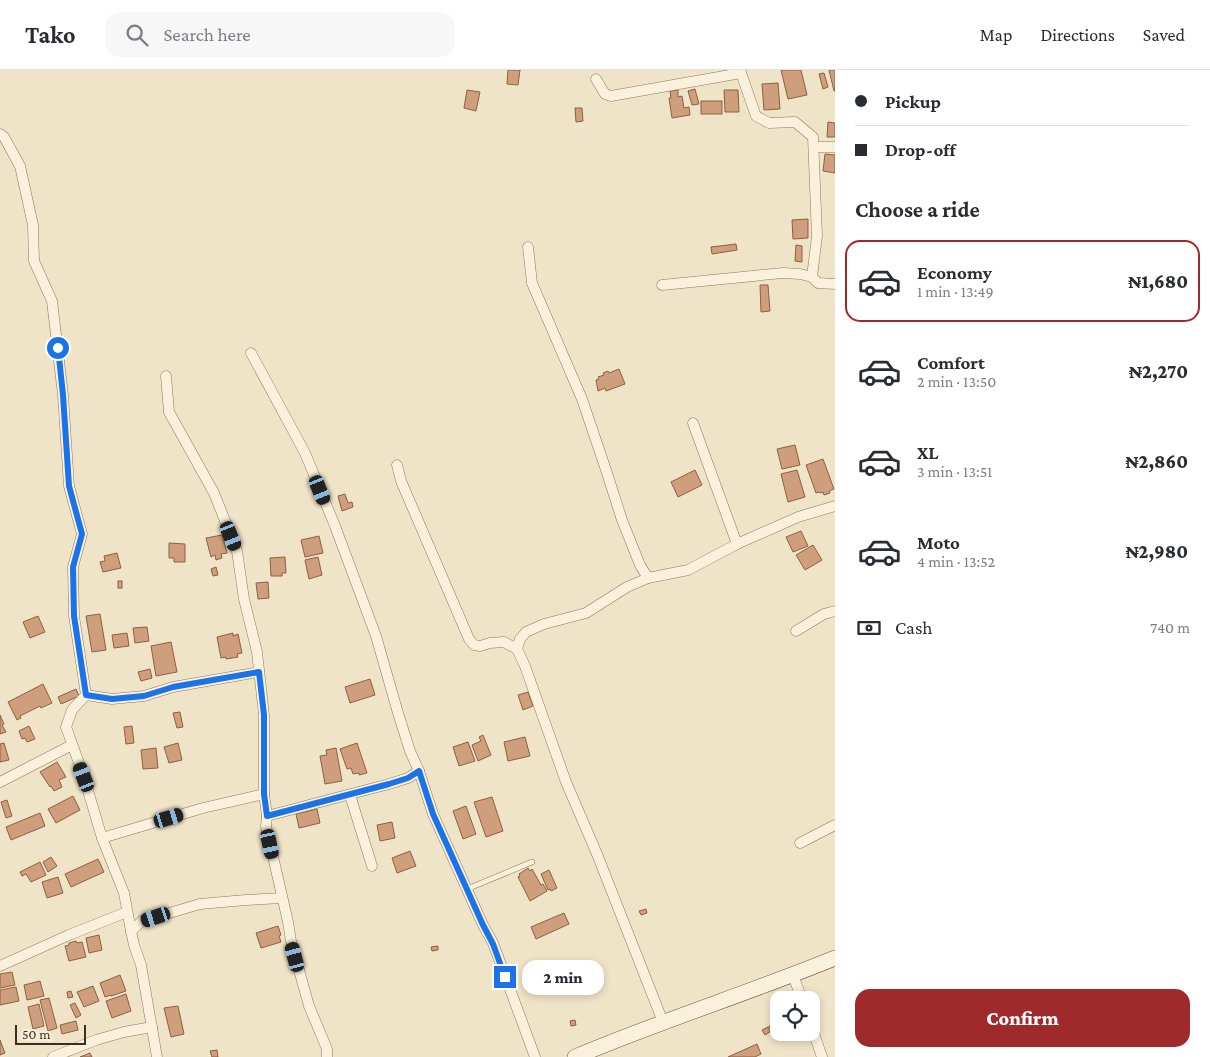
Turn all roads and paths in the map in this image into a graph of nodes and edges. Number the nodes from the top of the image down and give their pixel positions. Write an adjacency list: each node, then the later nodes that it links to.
1 (740, 71): 2 (street); 4 (street)
2 (596, 79)
3 (0, 134): 21 (street)
4 (814, 147): 5 (street); 7 (street)
5 (835, 147)
6 (528, 247): 16 (street)
7 (812, 277): 8 (street); 9 (street)
8 (662, 284)
9 (835, 284)
10 (251, 353): 23 (street)
11 (166, 376): 20 (street)
12 (693, 423): 15 (street)
13 (397, 465): 19 (street)
14 (835, 506): 15 (street)
15 (737, 544): 16 (street)
16 (648, 578): 19 (street)
17 (835, 611): 18 (street)
18 (796, 631)
19 (517, 649): 41 (street)
20 (259, 672): 21 (street); 25 (street)
21 (86, 695): 22 (street)
22 (72, 745): 24 (street); 29 (street)
23 (419, 771): 26 (street); 33 (street)
24 (0, 782)
25 (264, 794): 27 (street); 29 (street)
26 (350, 795): 27 (street); 32 (street)
27 (267, 816): 34 (street)
28 (835, 825): 30 (street)
29 (102, 838): 35 (street)
30 (800, 843)
31 (532, 862): 33 (lane)
32 (372, 866)
33 (467, 889): 47 (street)
34 (282, 898): 36 (street); 46 (street)
35 (127, 912): 36 (street); 38 (street)
36 (131, 931): 42 (street)
37 (835, 958): 39 (main road)
38 (0, 966)
39 (793, 975): 40 (street); 41 (main road)
40 (799, 991)
41 (663, 1022): 48 (main road)
42 (152, 1027): 44 (street); 45 (street)
43 (816, 1041): 49 (street)
44 (54, 1057)
45 (157, 1057)
46 (327, 1057)
47 (535, 1057)
48 (575, 1057)
49 (822, 1057)

